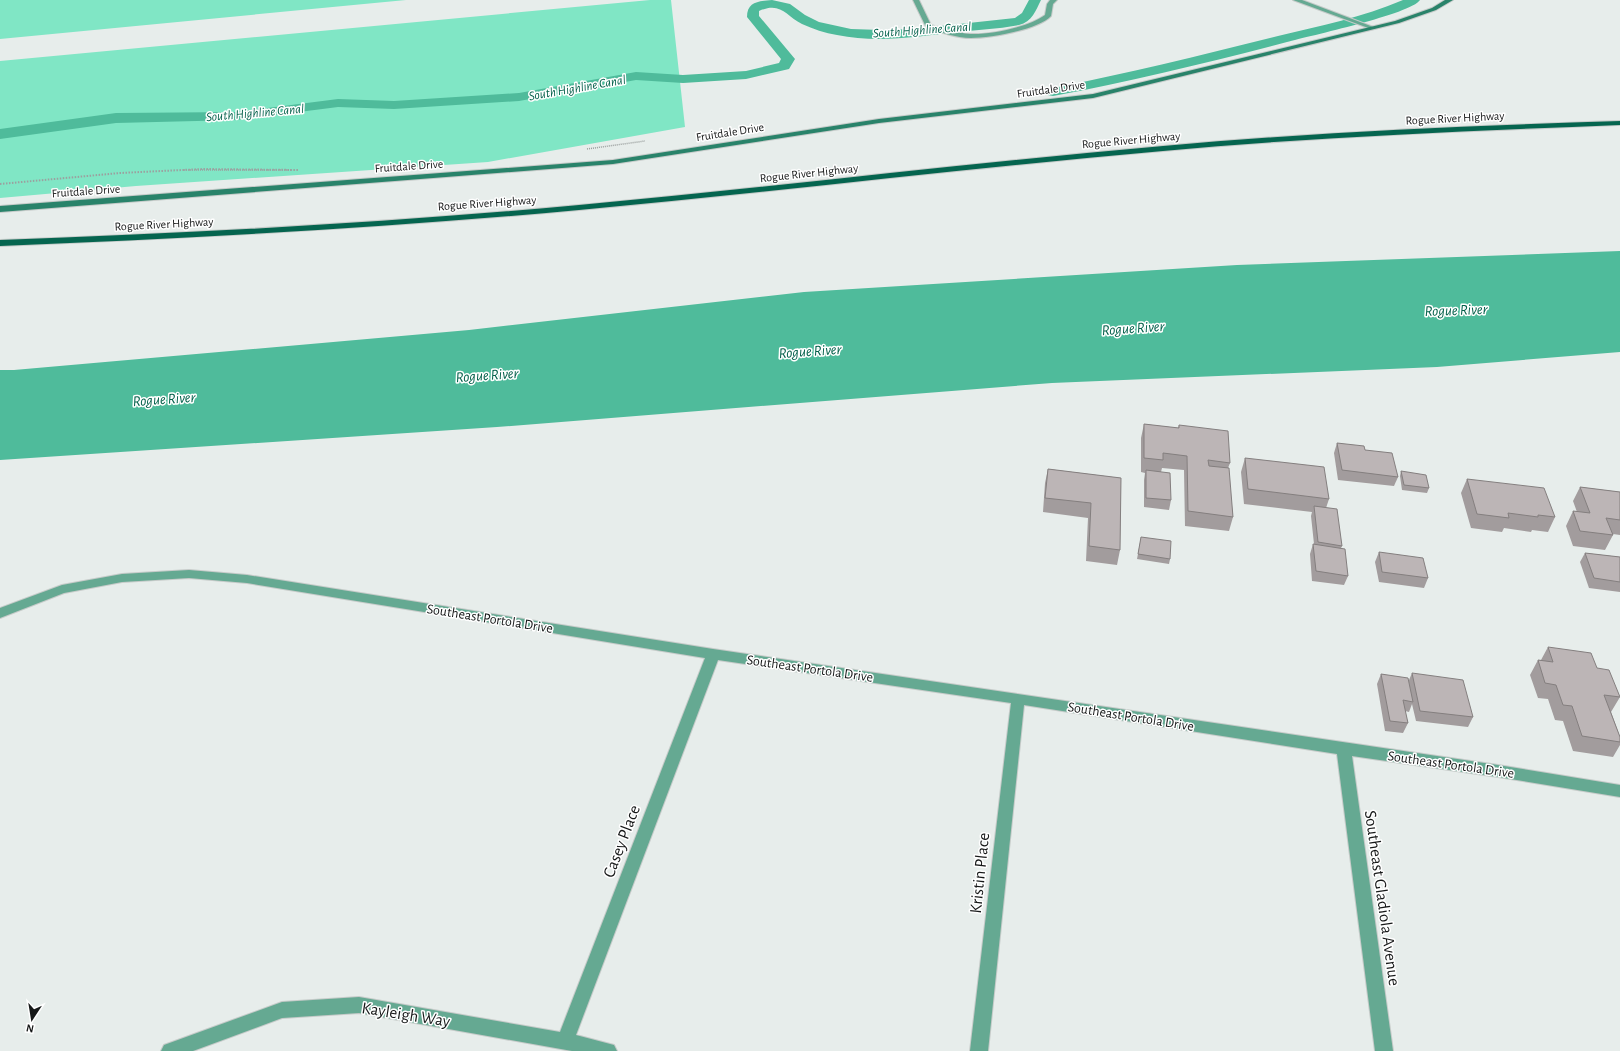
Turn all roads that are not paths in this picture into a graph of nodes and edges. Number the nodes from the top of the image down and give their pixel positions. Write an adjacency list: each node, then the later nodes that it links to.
1 (916, 0): 2 (street)
2 (1054, 0)
3 (1296, 0): 5 (street)
4 (1450, 0): 5 (street, Fruitdale Drive)
5 (1373, 28): 7 (street, Fruitdale Drive)
6 (1620, 123): 8 (main road, Rogue River Highway)
7 (0, 209)
8 (0, 242)
9 (1, 612): 10 (street, Southeast Portola Drive)
10 (713, 654): 11 (street, Southeast Portola Drive); 14 (street, Casey Place)
11 (1018, 698): 12 (street, Southeast Portola Drive); 17 (street, Kristin Place)
12 (1344, 749): 13 (street, Southeast Portola Drive); 18 (street, Southeast Gladiola Avenue)
13 (1620, 791)
14 (565, 1041): 15 (street, Kayleigh Way); 16 (street, Kayleigh Way)
15 (170, 1051)
16 (608, 1051)
17 (979, 1051)
18 (1384, 1051)

